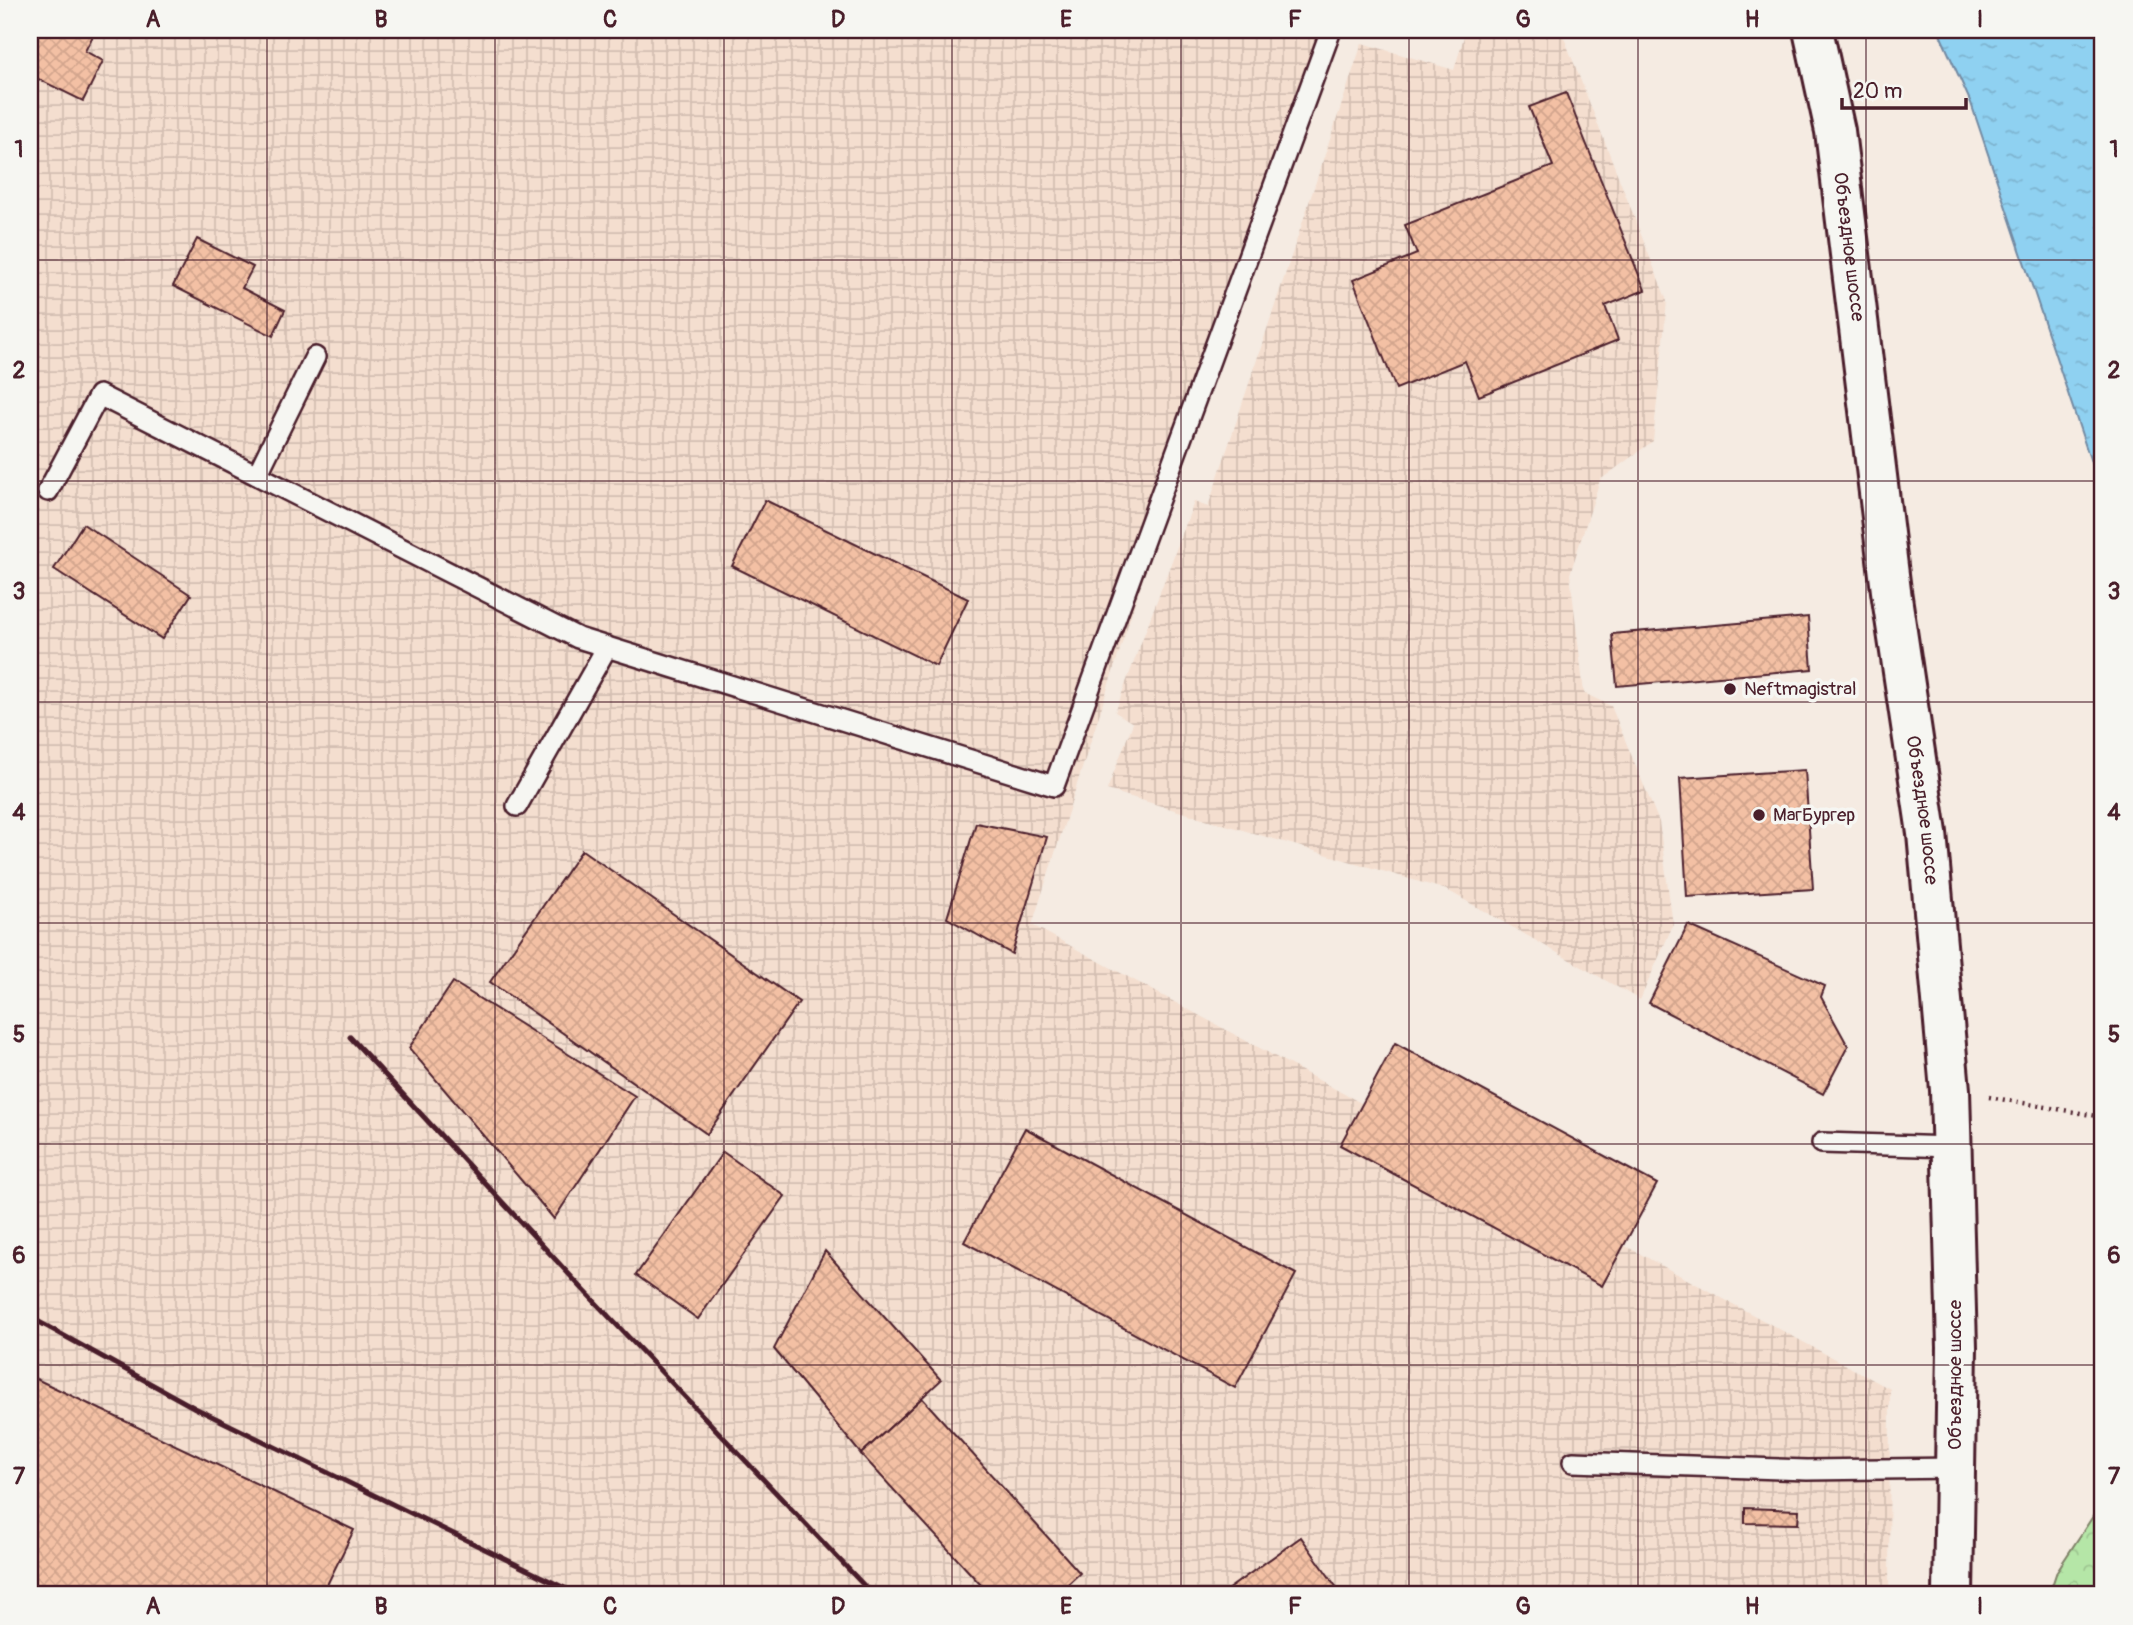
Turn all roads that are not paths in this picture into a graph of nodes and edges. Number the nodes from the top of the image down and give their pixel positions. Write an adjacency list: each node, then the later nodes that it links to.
1 (1331, 30): 6 (lane)
2 (1813, 30): 9 (main road, Объездное шоссе)
3 (315, 357): 4 (lane)
4 (257, 475): 5 (lane); 6 (lane)
5 (48, 491)
6 (607, 647): 7 (lane)
7 (517, 806)
8 (1822, 1143): 9 (lane)
9 (1952, 1147): 11 (main road, Объездное шоссе)
10 (1573, 1462): 11 (lane)
11 (1955, 1468): 12 (main road, Объездное шоссе)
12 (1953, 1595)

